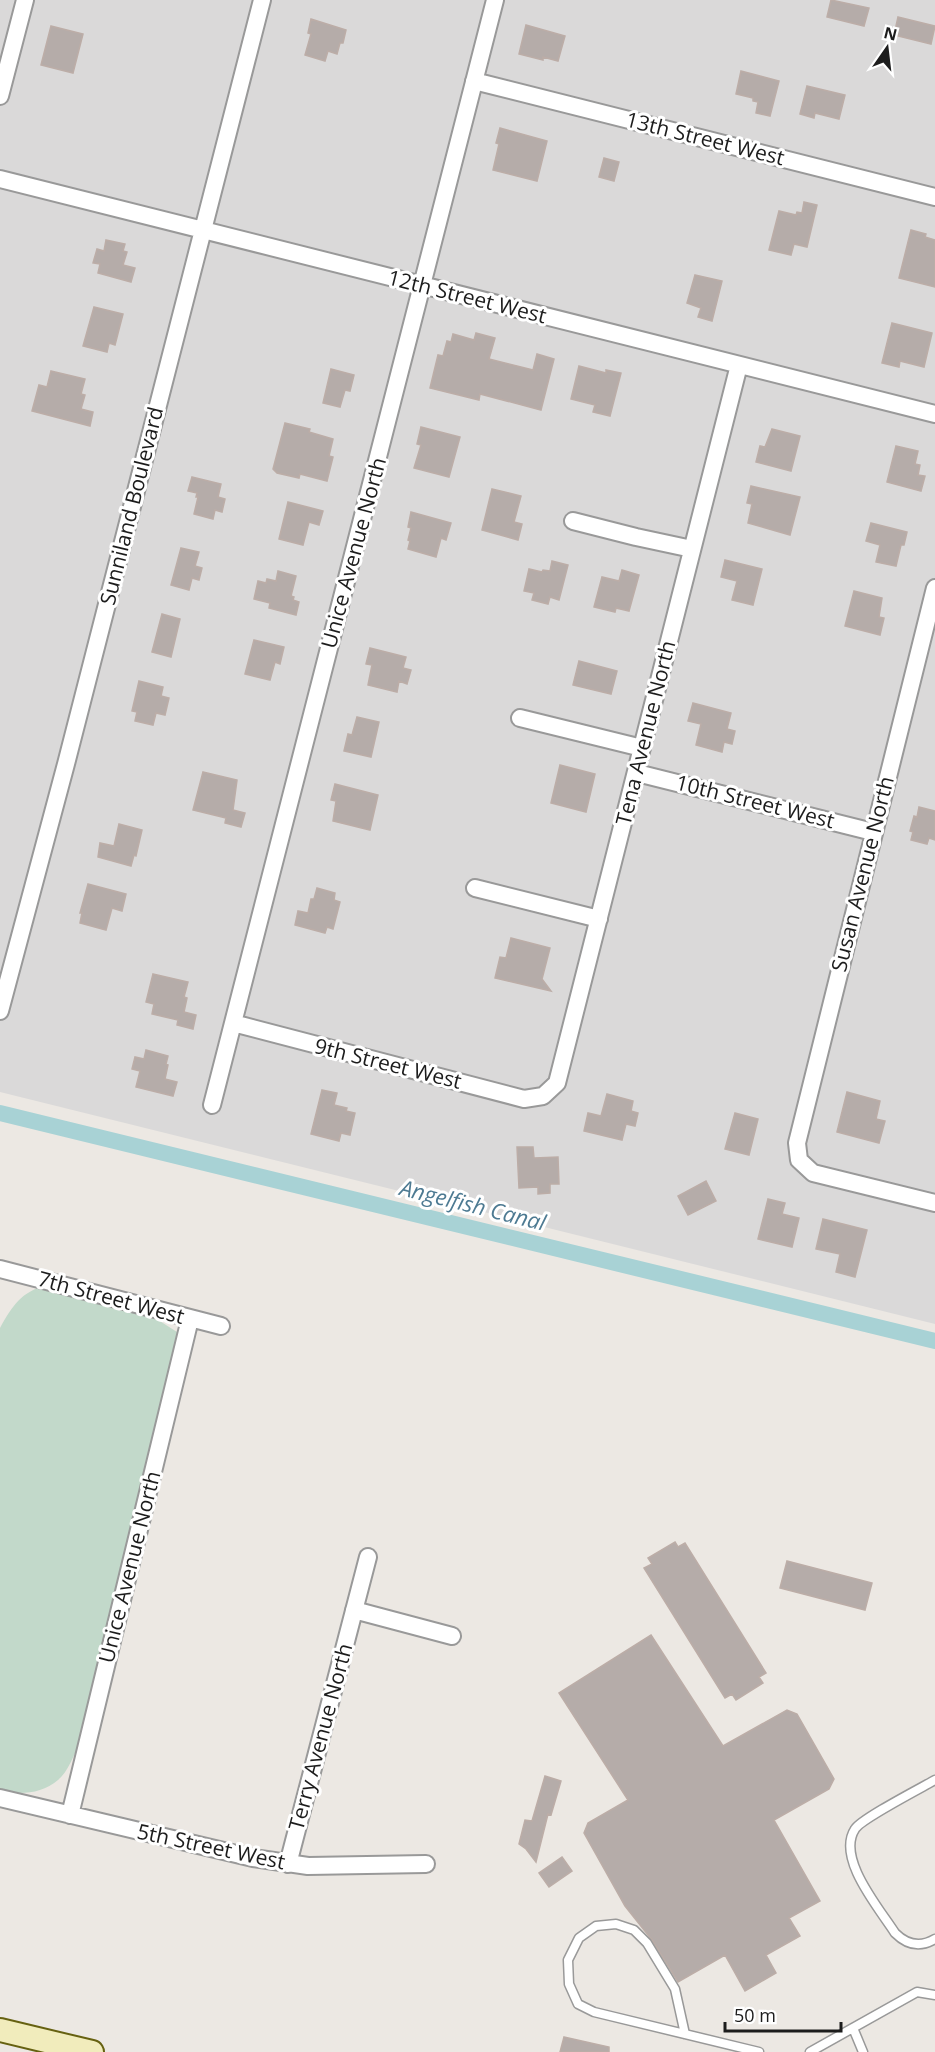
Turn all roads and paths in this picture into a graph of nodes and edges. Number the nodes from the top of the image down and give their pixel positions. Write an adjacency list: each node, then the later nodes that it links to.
1 (25, 0): 5 (street)
2 (262, 0): 8 (street, Sunniland Boulevard)
3 (495, 0): 4 (street, Unice Avenue North)
4 (474, 81): 7 (street, 13th Street West); 9 (street, Unice Avenue North)
5 (0, 96)
6 (0, 179): 8 (street, 12th Street West)
7 (935, 197)
8 (203, 231): 9 (street, 12th Street West); 21 (street, Sunniland Boulevard)
9 (422, 286): 10 (street, 12th Street West); 22 (street, Unice Avenue North)
10 (739, 365): 11 (street, 12th Street West); 13 (street, Tena Avenue North)
11 (935, 414)
12 (573, 521): 13 (street)
13 (692, 549): 16 (street, Tena Avenue North)
14 (935, 588): 18 (street, Susan Avenue North)
15 (520, 718): 16 (street)
16 (642, 748): 17 (street, Tena Avenue North)
17 (637, 772): 18 (street, 10th Street West); 20 (street, Tena Avenue North)
18 (873, 832): 25 (street, Susan Avenue North)
19 (475, 888): 20 (street)
20 (599, 919): 23 (street, Tena Avenue North)
21 (0, 1011)
22 (233, 1023): 23 (street, 9th Street West); 24 (street, Unice Avenue North)
23 (543, 1096)
24 (212, 1105)
25 (935, 1203)
26 (0, 1269): 27 (street, 7th Street West)
27 (190, 1319): 28 (street, 7th Street West); 34 (street, Unice Avenue North)
28 (221, 1326)
29 (368, 1557): 30 (street, Terry Avenue North)
30 (354, 1610): 31 (street); 35 (street, Terry Avenue North)
31 (452, 1636)
32 (935, 1780): 37 (lane)
33 (0, 1798): 34 (street, 5th Street West)
34 (70, 1815): 35 (street, 5th Street West)
35 (288, 1864): 36 (street, 5th Street West)
36 (426, 1864)
37 (935, 1939)
38 (935, 1995): 39 (lane)
39 (853, 2028): 44 (lane); 45 (lane)
40 (0, 2030): 42 (main road)
41 (685, 2034): 41 (lane); 43 (lane)
42 (92, 2052)
43 (759, 2052)
44 (810, 2052)
45 (863, 2052)

